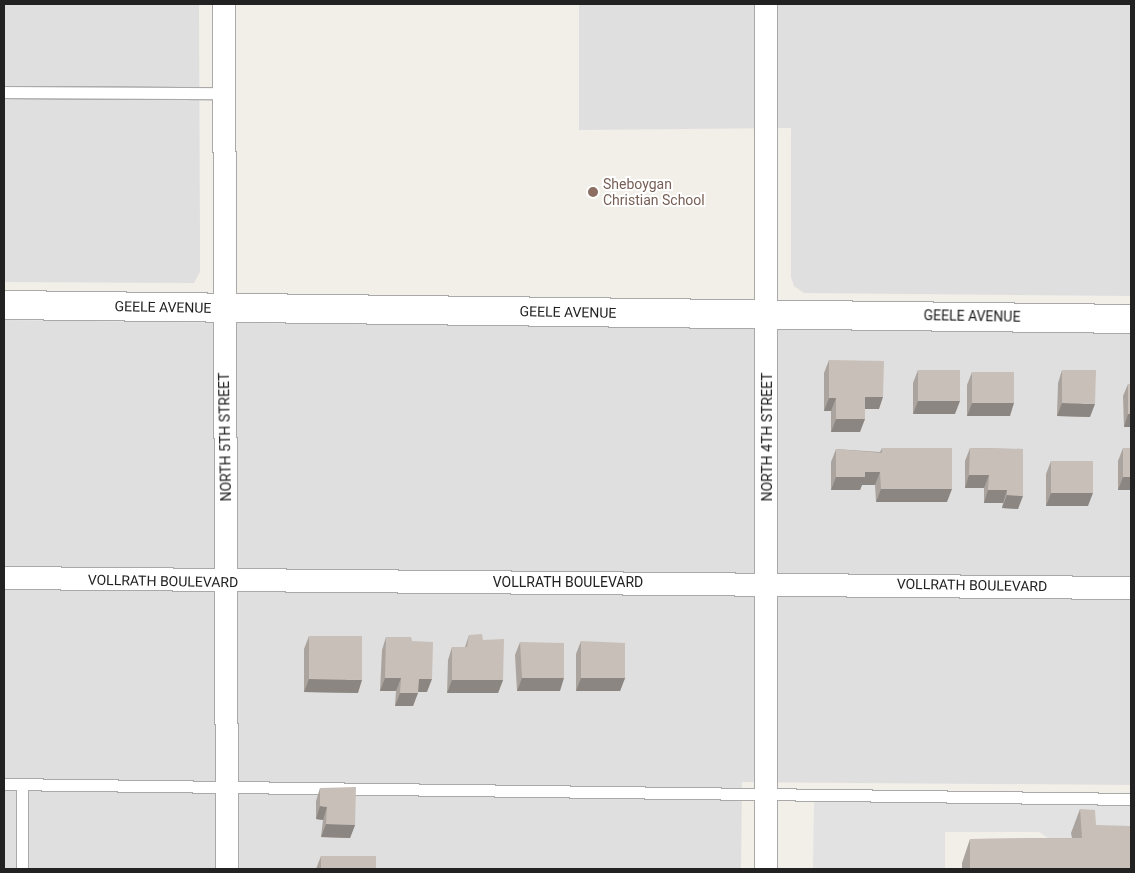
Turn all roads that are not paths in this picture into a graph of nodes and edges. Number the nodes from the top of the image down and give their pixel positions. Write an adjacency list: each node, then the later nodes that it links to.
1 (224, 4): 4 (street, NORTH 5TH STREET)
2 (766, 4): 7 (street, NORTH 4TH STREET)
3 (4, 92): 4 (lane)
4 (224, 93): 6 (street, NORTH 5TH STREET)
5 (4, 305): 6 (street, GEELE AVENUE)
6 (223, 308): 7 (street, GEELE AVENUE); 10 (street, NORTH 5TH STREET)
7 (766, 313): 8 (street, GEELE AVENUE); 11 (street, NORTH 4TH STREET)
8 (1131, 319)
9 (4, 578): 10 (street, VOLLRATH BOULEVARD)
10 (226, 582): 11 (street, VOLLRATH BOULEVARD); 15 (street, NORTH 5TH STREET)
11 (767, 582): 12 (street, VOLLRATH BOULEVARD); 16 (street, NORTH 4TH STREET)
12 (1131, 588)
13 (4, 784): 14 (lane)
14 (22, 784): 15 (lane); 18 (lane)
15 (228, 787): 16 (lane); 19 (street, NORTH 5TH STREET)
16 (766, 792): 17 (lane); 20 (street, NORTH 4TH STREET)
17 (1131, 799)
18 (22, 869)
19 (228, 869)
20 (766, 869)

